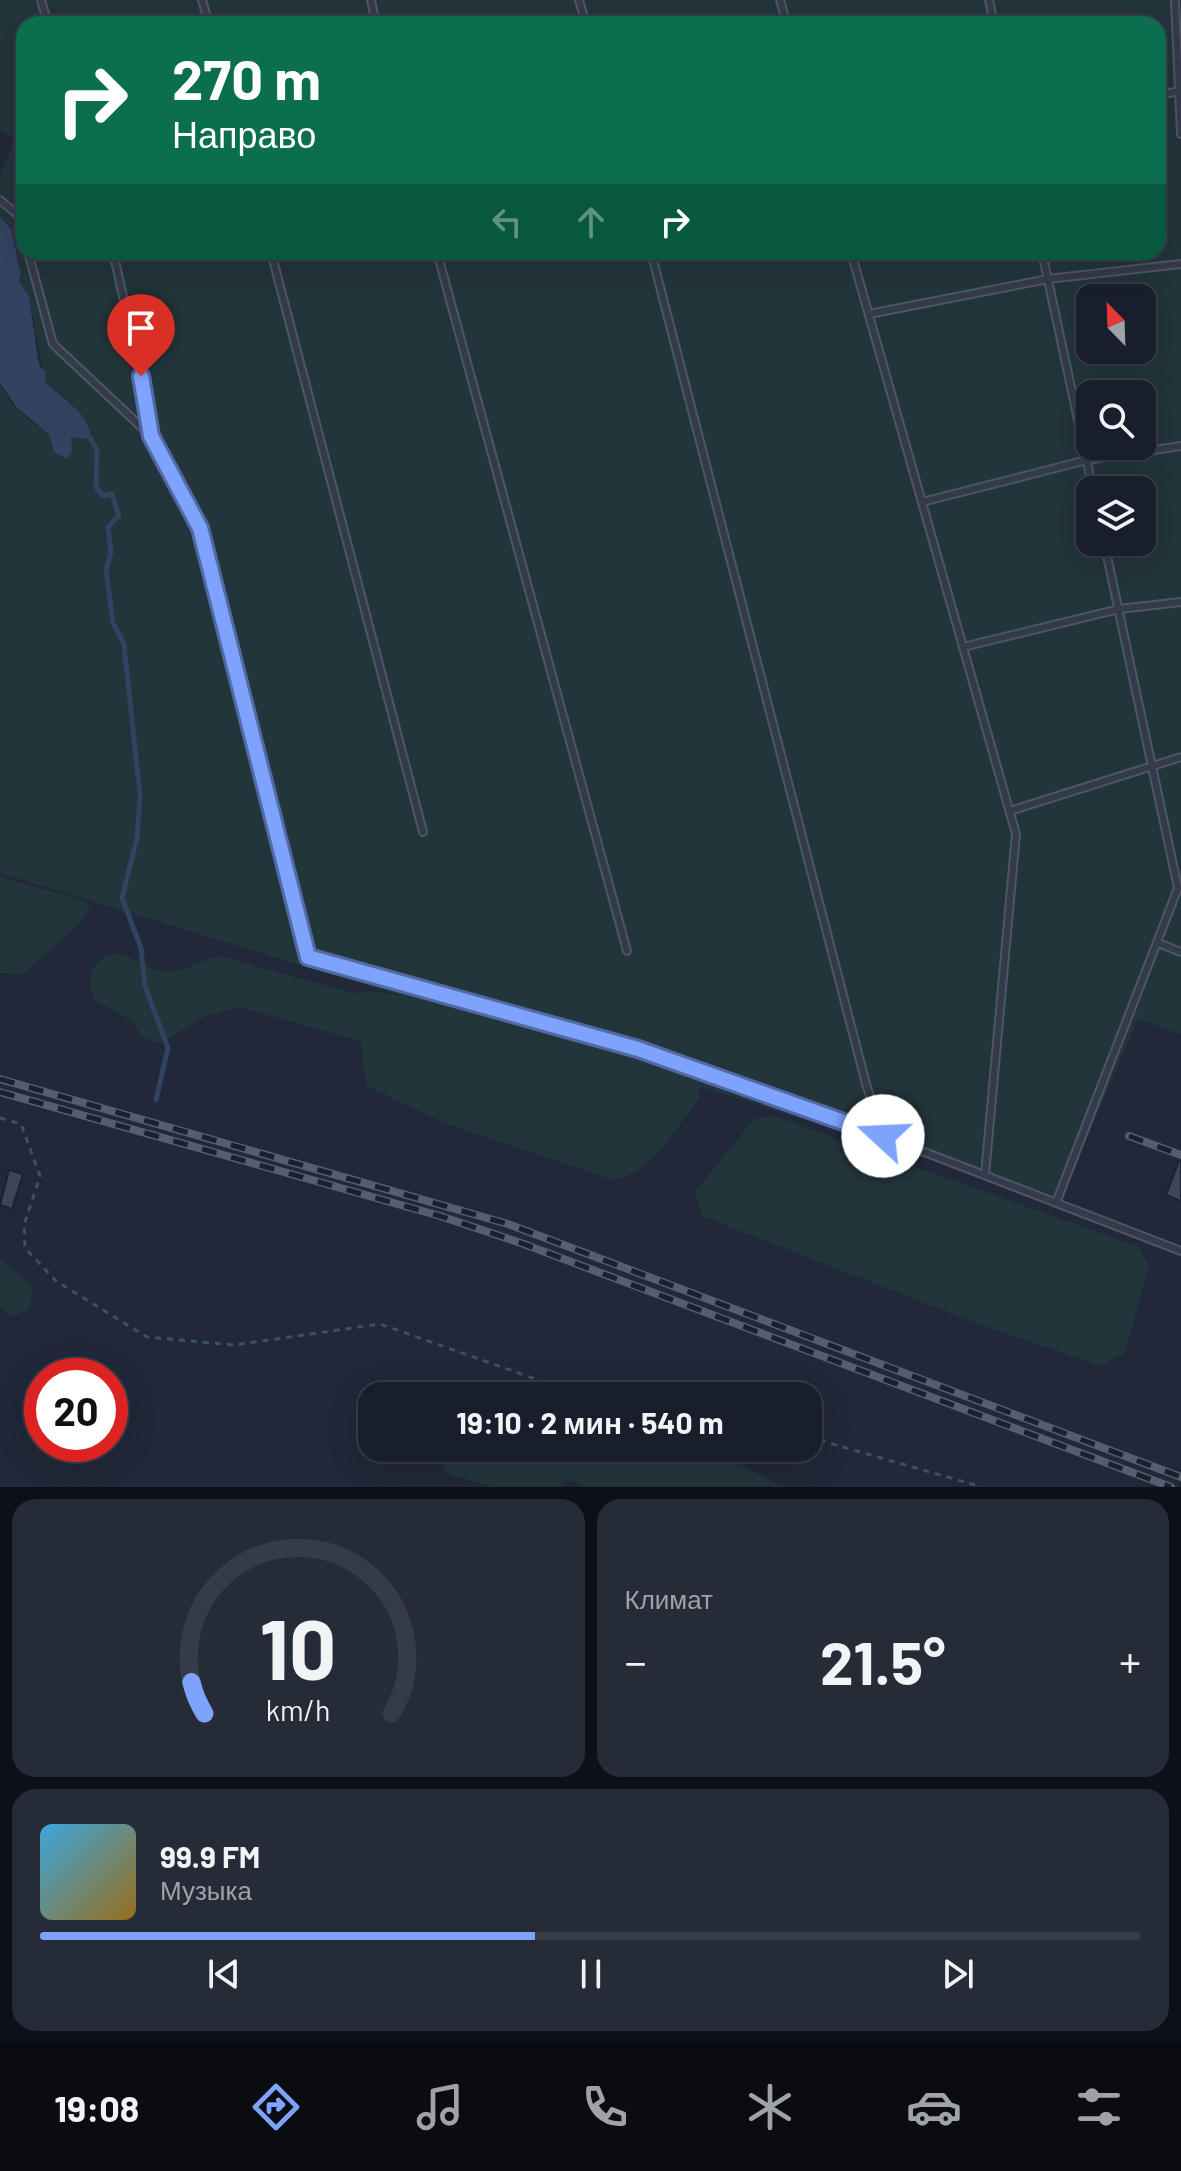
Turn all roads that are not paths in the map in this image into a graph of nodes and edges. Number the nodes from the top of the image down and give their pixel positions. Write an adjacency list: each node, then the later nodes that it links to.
1 (1175, 0): 2 (lane)
2 (1180, 91): 3 (lane)
3 (1181, 134)
4 (0, 200): 5 (lane)
5 (16, 213)
6 (30, 260): 17 (lane)
7 (115, 260): 17 (lane)
8 (273, 260): 30 (lane)
9 (439, 260): 32 (lane)
10 (653, 260): 34 (lane)
11 (853, 260): 15 (lane)
12 (1044, 260): 14 (lane)
13 (1181, 264): 14 (lane)
14 (1048, 279): 15 (lane); 16 (lane)
15 (869, 314): 22 (lane)
16 (1076, 409)
17 (151, 436): 34 (lane)
18 (1181, 446): 19 (lane)
19 (1156, 450)
20 (1087, 460): 21 (lane); 22 (lane)
21 (1090, 476)
22 (922, 502): 26 (lane)
23 (1107, 556): 25 (lane)
24 (1181, 602): 25 (lane)
25 (1119, 609): 26 (lane); 28 (lane)
26 (963, 647): 29 (lane)
27 (1181, 757): 28 (lane)
28 (1152, 764): 29 (lane); 31 (lane)
29 (1010, 811): 35 (lane)
30 (423, 832)
31 (1158, 943): 33 (lane); 36 (lane)
32 (627, 951)
33 (1181, 952)
34 (883, 1136): 35 (lane)
35 (985, 1175): 36 (lane)
36 (1056, 1203): 37 (lane)
37 (1181, 1251)

